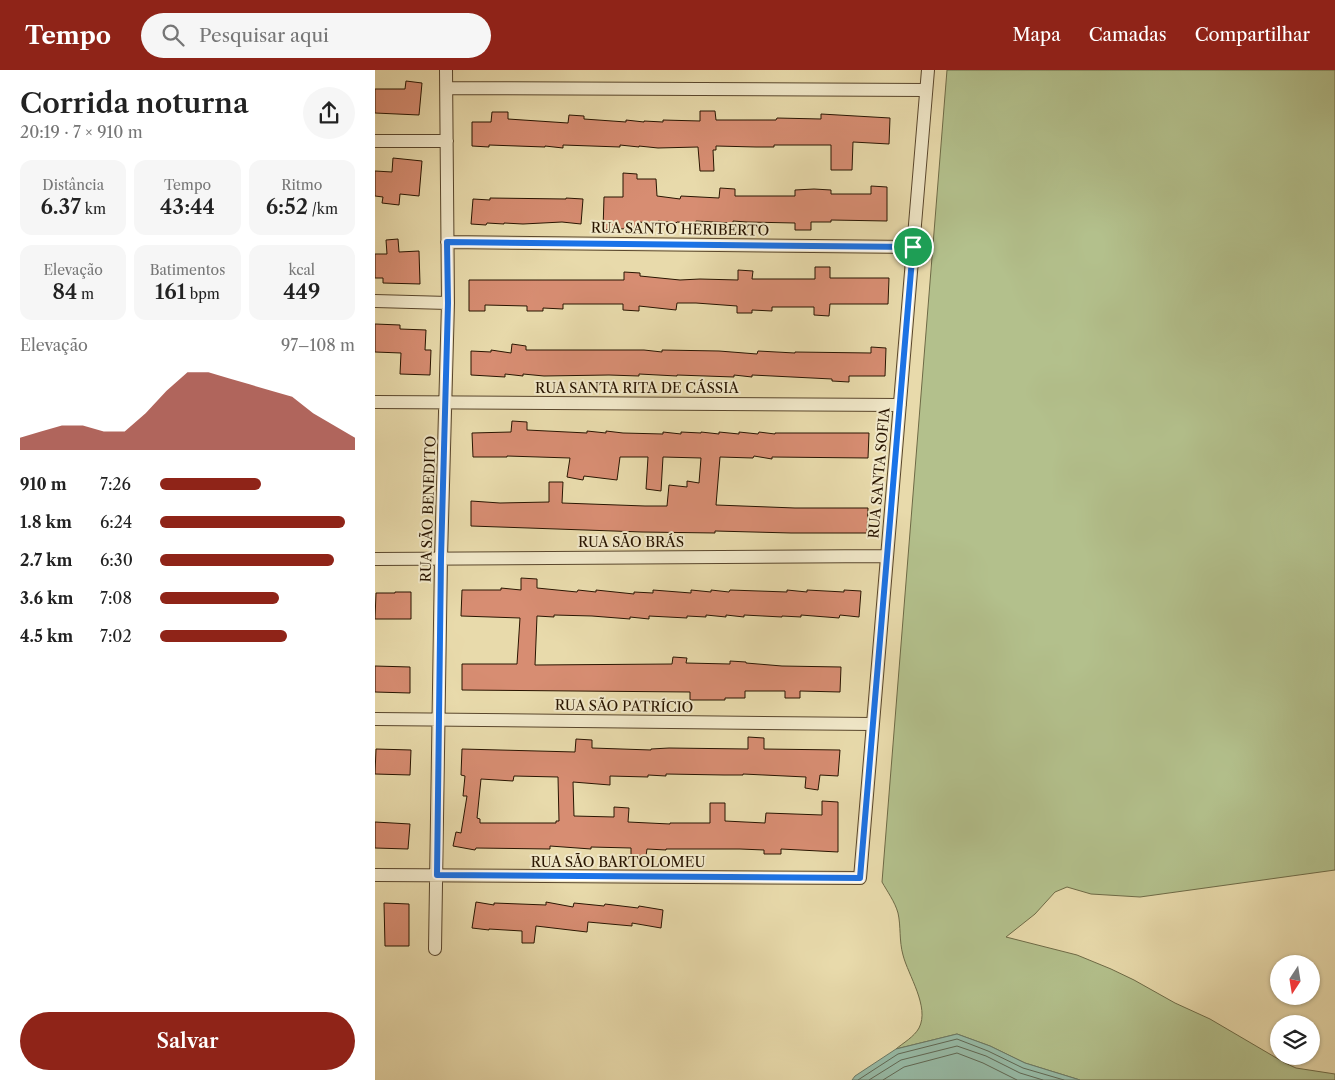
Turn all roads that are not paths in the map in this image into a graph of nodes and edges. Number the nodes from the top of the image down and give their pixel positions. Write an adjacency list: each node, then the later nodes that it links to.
1 (446, 70): 3 (street, RUA SÃO BENEDITO)
2 (928, 70): 4 (street, RUA SANTA SOFIA)
3 (447, 88): 4 (street); 6 (street, RUA SÃO BENEDITO)
4 (926, 90): 8 (street, RUA SANTA SOFIA)
5 (375, 141): 6 (street)
6 (447, 141): 7 (street, RUA SÃO BENEDITO)
7 (447, 242): 8 (street, RUA SANTO HERIBERTO); 10 (street, RUA SÃO BENEDITO)
8 (913, 247): 13 (street, RUA SANTA SOFIA)
9 (375, 302): 10 (street)
10 (448, 303): 12 (street, RUA SÃO BENEDITO)
11 (375, 402): 12 (street, RUA SANTA RITA DE CÁSSIA)
12 (446, 402): 13 (street, RUA SANTA RITA DE CÁSSIA); 15 (street, RUA SÃO BENEDITO)
13 (900, 405): 14 (street, RUA SANTA SOFIA)
14 (887, 556): 15 (street, RUA SÃO BRÁS); 19 (street, RUA SANTA SOFIA)
15 (441, 558): 16 (street, RUA SÃO BRÁS); 18 (street, RUA SÃO BENEDITO)
16 (375, 559)
17 (375, 719): 18 (street, RUA SÃO PATRÍCIO)
18 (439, 720): 19 (street, RUA SÃO PATRÍCIO); 21 (street, RUA SÃO BENEDITO)
19 (873, 724): 22 (street, RUA SANTA SOFIA)
20 (375, 875): 21 (street, RUA SÃO BARTOLOMEU)
21 (437, 875): 22 (street, RUA SÃO BARTOLOMEU); 23 (street, RUA SÃO BENEDITO)
22 (860, 878)
23 (435, 949)

